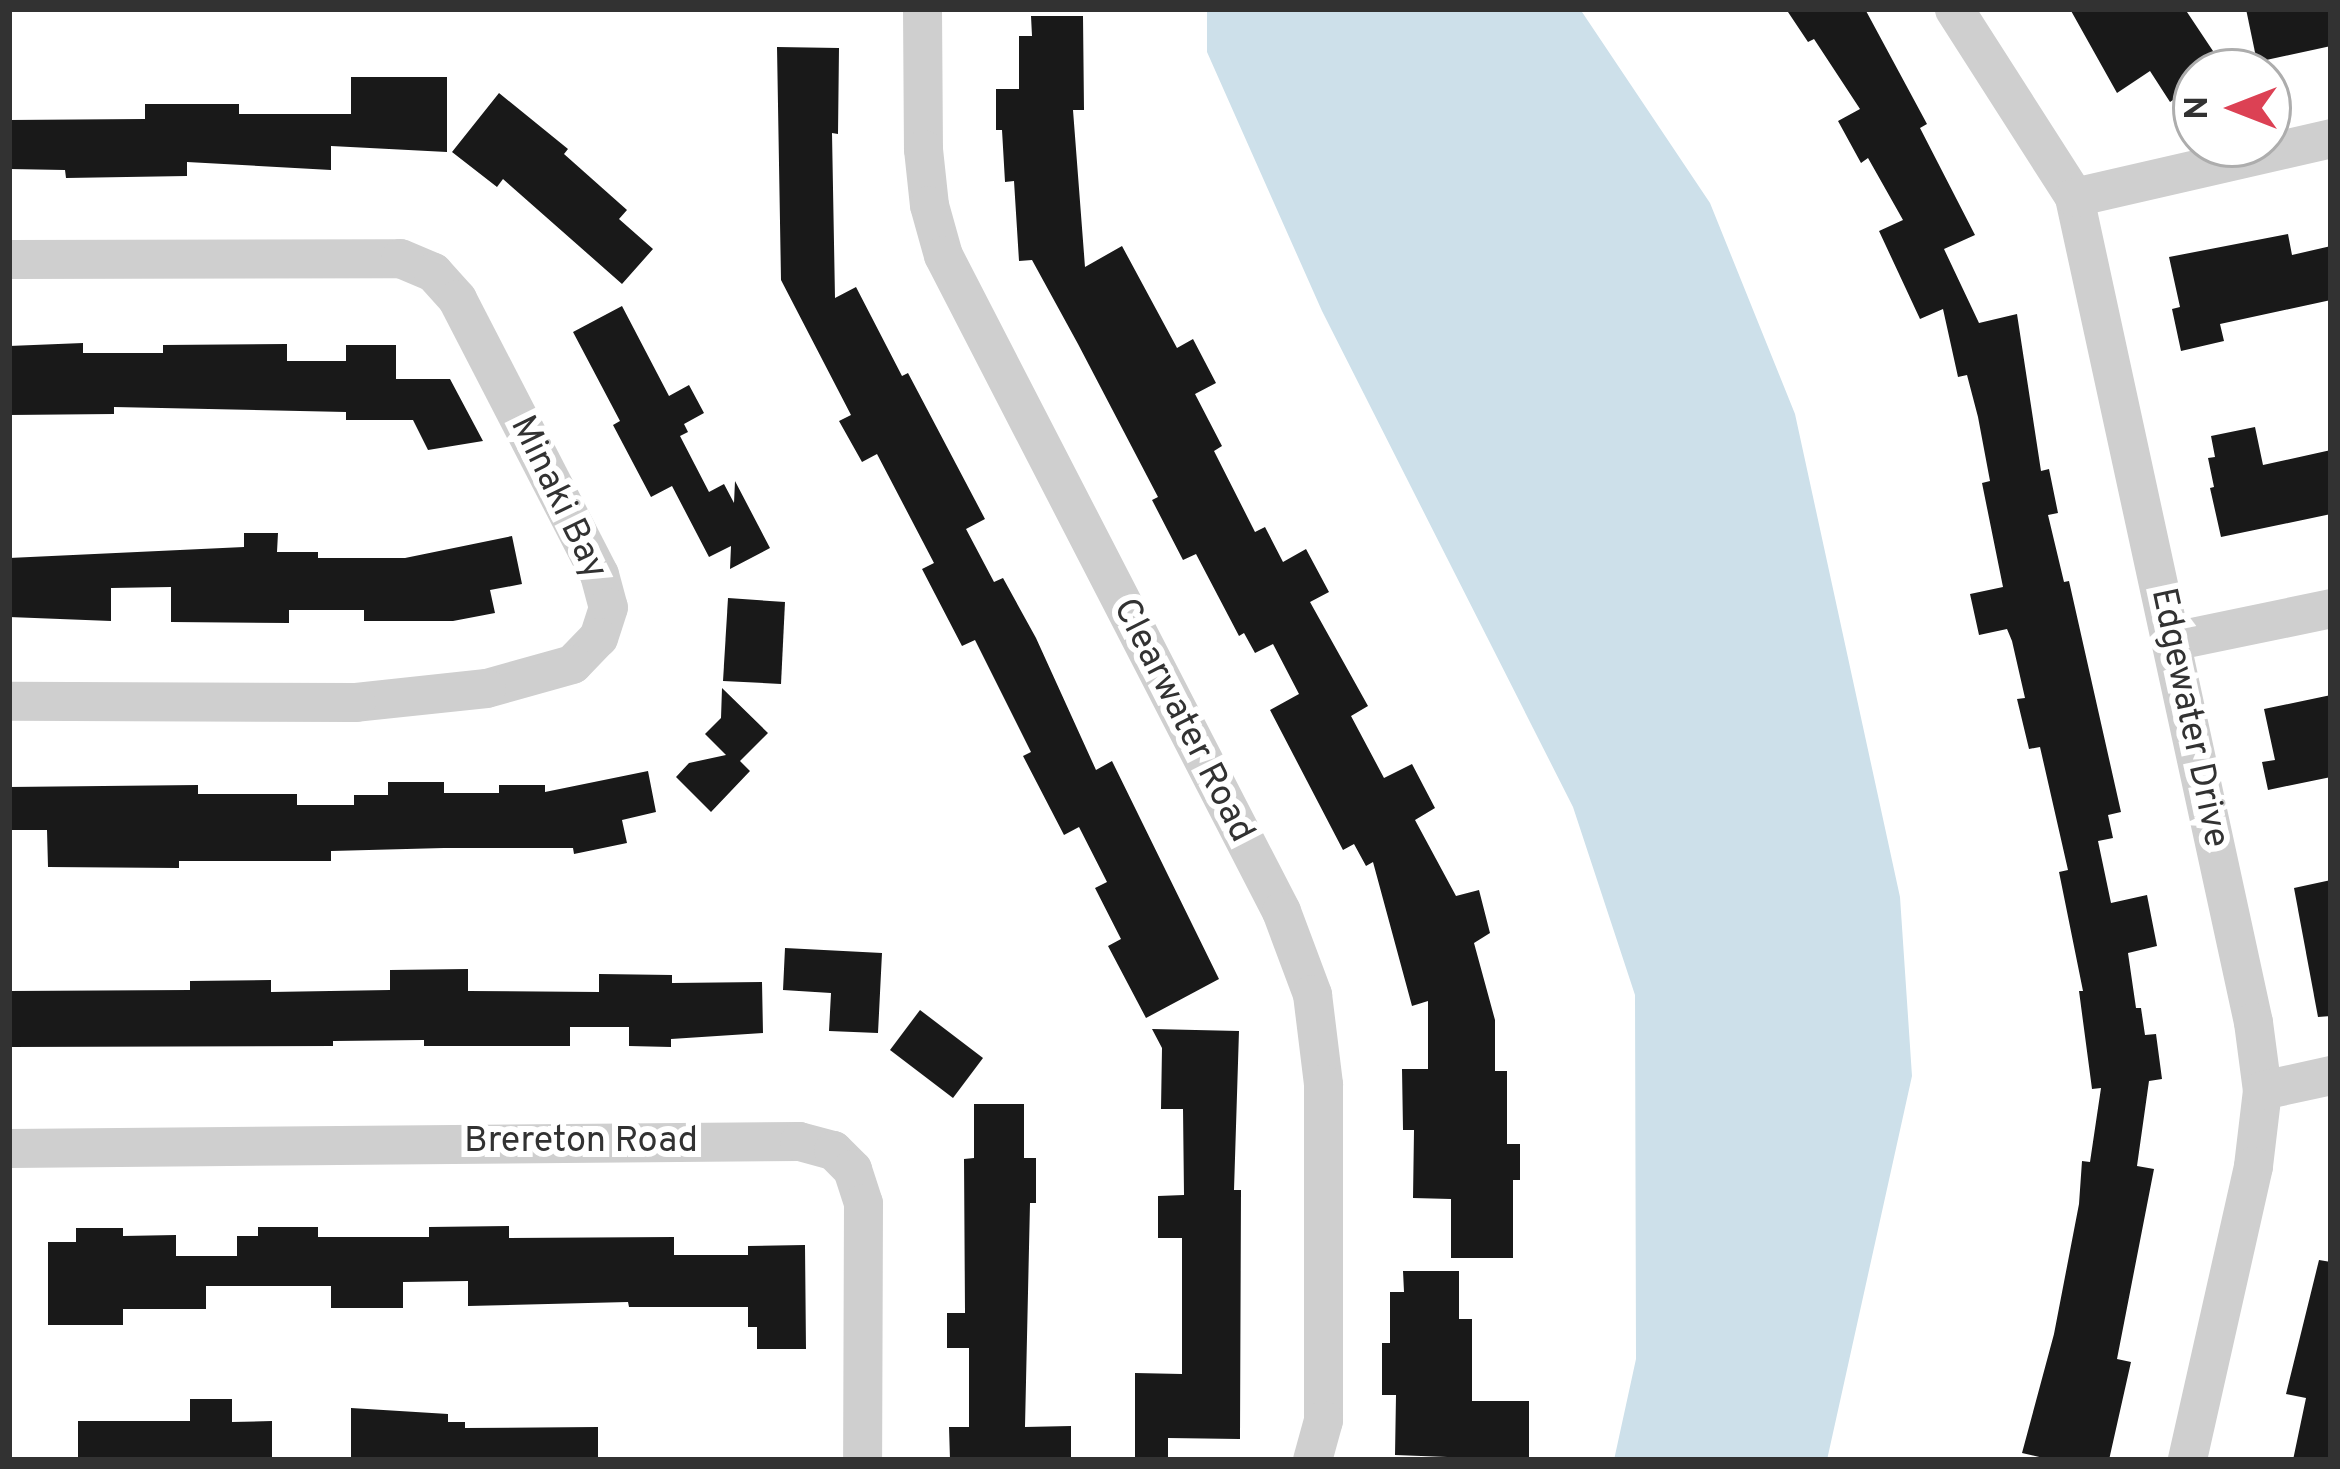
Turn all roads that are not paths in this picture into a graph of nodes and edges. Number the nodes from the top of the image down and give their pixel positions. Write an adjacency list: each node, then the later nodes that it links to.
1 (922, 9): 13 (street, Clearwater Road)
2 (1954, 9): 4 (street, Edgewater Drive)
3 (2331, 138): 4 (street)
4 (2074, 197): 7 (street, Edgewater Drive)
5 (9, 259): 8 (street, Minaki Bay)
6 (2331, 608): 7 (street)
7 (2172, 641): 10 (street, Edgewater Drive)
8 (9, 701)
9 (2331, 1075): 10 (street)
10 (2262, 1090): 14 (street, Edgewater Drive)
11 (9, 1148): 12 (street, Brereton Road)
12 (862, 1460)
13 (1312, 1460)
14 (2187, 1460)

